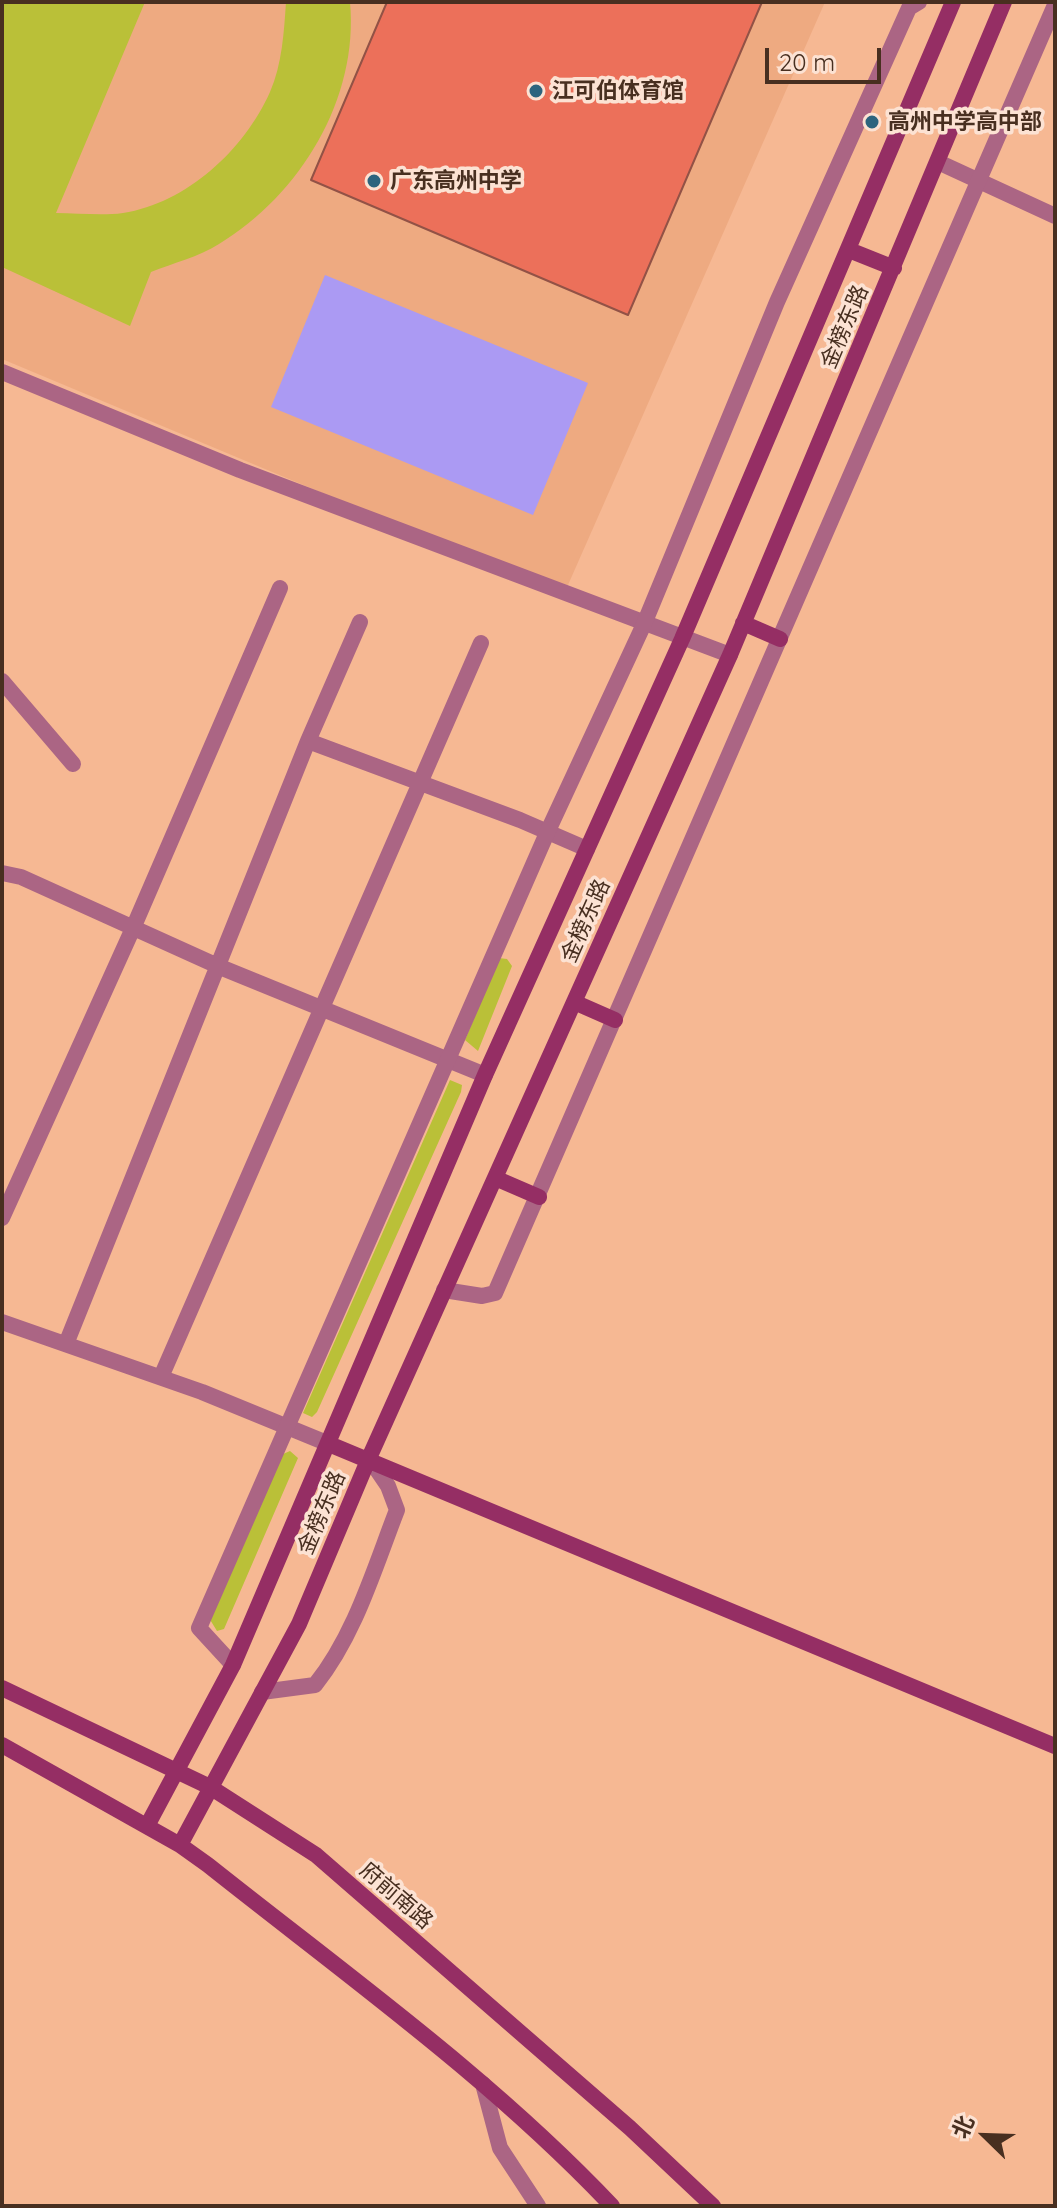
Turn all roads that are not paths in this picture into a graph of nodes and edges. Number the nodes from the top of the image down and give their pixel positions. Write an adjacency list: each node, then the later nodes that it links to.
1 (919, 2): 14 (street)
2 (953, 2): 8 (street, 金榜东路)
3 (1004, 2): 5 (street, 金榜东路)
4 (1055, 5): 6 (street)
5 (938, 162): 6 (street); 9 (street, 金榜东路)
6 (979, 182): 7 (street); 16 (street)
7 (1055, 216)
8 (849, 250): 9 (street); 15 (street, 金榜东路)
9 (894, 268): 13 (street, 金榜东路)
10 (2, 372): 14 (street)
11 (280, 588): 26 (street)
12 (360, 622): 20 (street)
13 (743, 623): 16 (street); 18 (street, 金榜东路)
14 (644, 624): 15 (street); 23 (street)
15 (682, 639): 18 (street); 24 (street, 金榜东路)
16 (780, 639): 30 (street)
17 (481, 643): 22 (street)
18 (730, 655): 28 (street, 金榜东路)
19 (2, 681): 21 (street)
20 (308, 741): 22 (street); 27 (street)
21 (73, 764)
22 (420, 784): 23 (street); 29 (street)
23 (547, 833): 24 (street); 31 (street)
24 (587, 849): 32 (street, 金榜东路)
25 (2, 873): 26 (street)
26 (134, 926): 27 (street); 35 (street)
27 (220, 967): 29 (street); 38 (street)
28 (574, 1002): 30 (street); 33 (street, 金榜东路)
29 (319, 1009): 31 (street); 39 (street)
30 (615, 1020): 34 (street)
31 (447, 1058): 32 (street); 40 (street)
32 (485, 1075): 41 (street, 金榜东路)
33 (495, 1178): 34 (street); 36 (street, 金榜东路)
34 (539, 1197): 36 (street)
35 (2, 1218)
36 (444, 1290): 42 (street, 金榜东路)
37 (2, 1322): 38 (street)
38 (66, 1344): 39 (street)
39 (161, 1377): 40 (street)
40 (285, 1426): 41 (street); 43 (street)
41 (329, 1444): 42 (street); 43 (street, 金榜东路)
42 (369, 1458): 45 (street, 金榜东路); 45 (street); 47 (street)
43 (233, 1665): 48 (street, 金榜东路)
44 (2, 1688): 48 (street, 府前南路)
45 (262, 1692): 49 (street, 金榜东路)
46 (2, 1745): 50 (street)
47 (1055, 1746)
48 (179, 1771): 49 (street, 府前南路); 50 (street, 金榜东路)
49 (210, 1787): 51 (street, 金榜东路); 55 (street, 府前南路)
50 (147, 1826): 51 (street)
51 (180, 1845): 52 (street)
52 (483, 2084): 53 (street); 54 (street)
53 (538, 2206)
54 (612, 2206)
55 (713, 2206)

